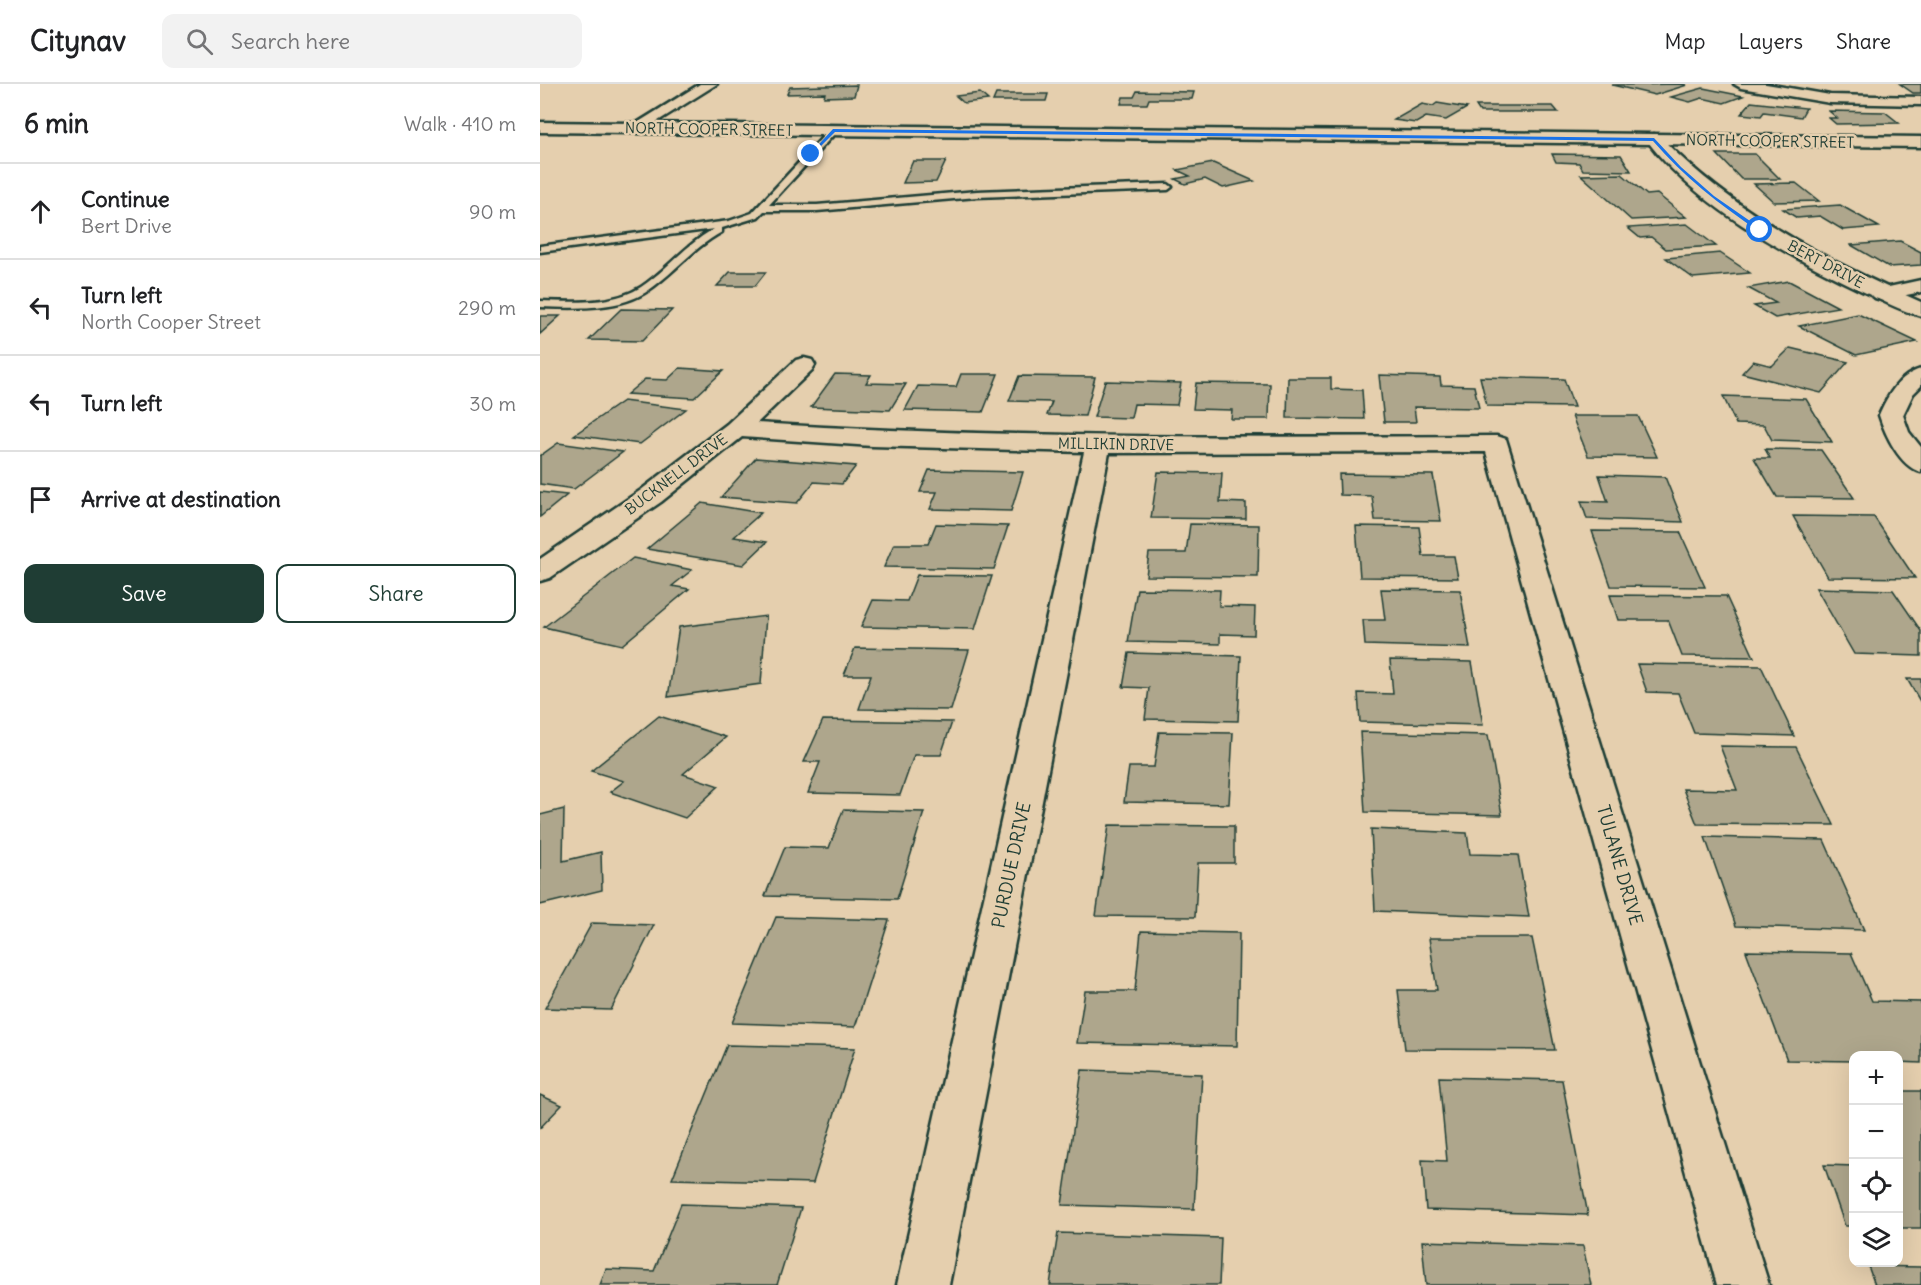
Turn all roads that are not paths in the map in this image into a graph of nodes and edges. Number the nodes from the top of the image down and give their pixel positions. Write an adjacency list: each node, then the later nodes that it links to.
1 (710, 84): 7 (street)
2 (1741, 84): 4 (street)
3 (1862, 84): 4 (street)
4 (1881, 100): 5 (street)
5 (1921, 101)
6 (540, 127): 7 (street, NORTH COOPER STREET)
7 (637, 128): 8 (street, NORTH COOPER STREET)
8 (833, 131): 9 (street, NORTH COOPER STREET); 12 (lane)
9 (1654, 139): 10 (street, NORTH COOPER STREET); 16 (street, BERT DRIVE)
10 (1921, 142)
11 (1168, 187): 12 (lane)
12 (761, 208): 13 (lane)
13 (731, 224): 14 (lane); 17 (lane)
14 (540, 249)
15 (1921, 286): 16 (street)
16 (1882, 294): 18 (street, BERT DRIVE)
17 (540, 304)
18 (1921, 310)
19 (804, 365): 21 (street, BUCKNELL DRIVE)
20 (1921, 376): 24 (street)
21 (736, 429): 23 (street, MILLIKIN DRIVE); 25 (street, BUCKNELL DRIVE)
22 (1497, 444): 23 (street, MILLIKIN DRIVE); 27 (street, TULANE DRIVE)
23 (1098, 445): 26 (street, PURDUE DRIVE)
24 (1921, 464)
25 (540, 572)
26 (923, 1285)
27 (1743, 1285)

